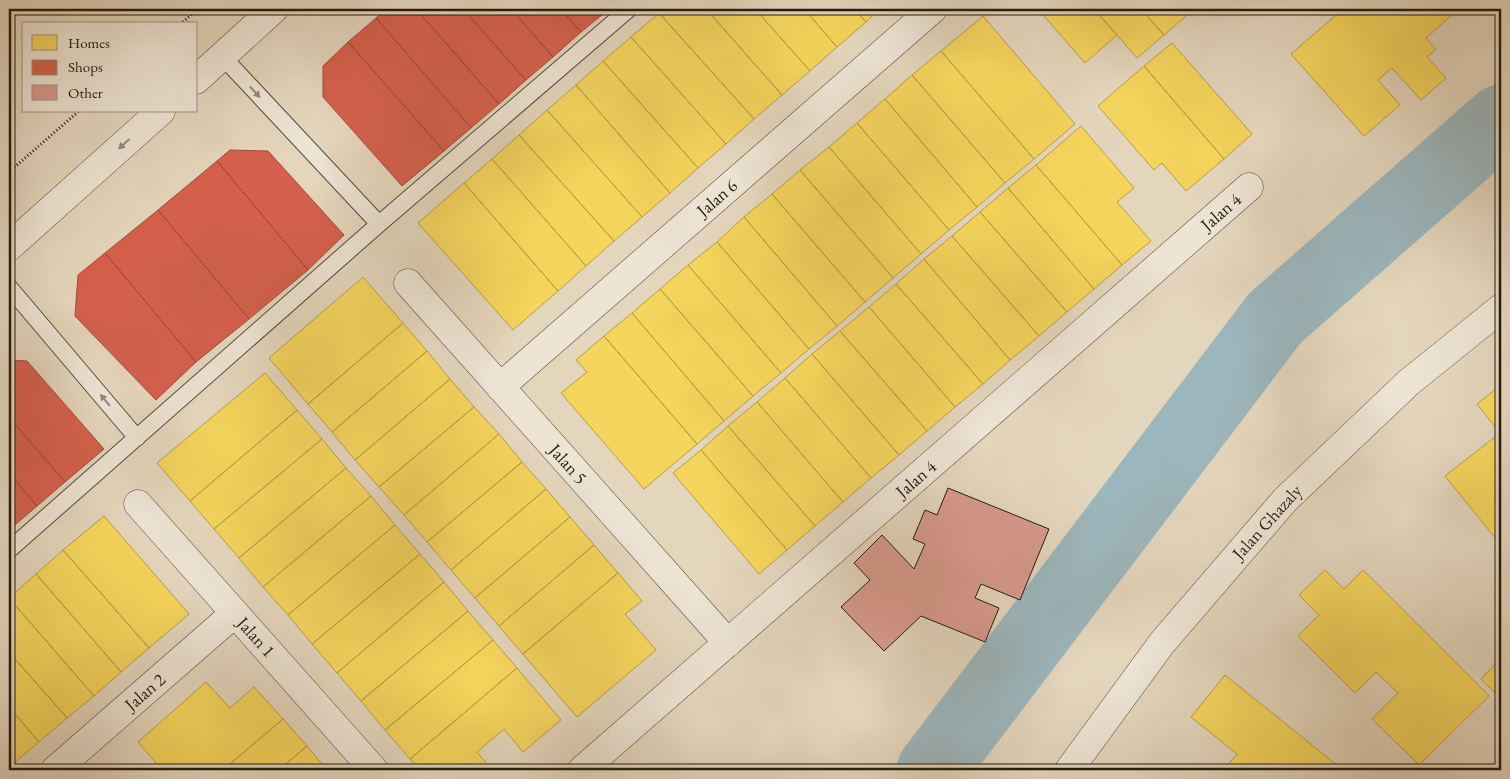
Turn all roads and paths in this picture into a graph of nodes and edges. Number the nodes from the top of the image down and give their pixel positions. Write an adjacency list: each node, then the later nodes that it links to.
1 (198, 9): 5 (path)
2 (628, 9): 12 (lane)
3 (933, 9): 17 (street, Jalan 6)
4 (262, 13): 6 (street)
5 (182, 22)
6 (222, 56): 7 (street); 12 (lane, one-way to 12)
7 (198, 78)
8 (78, 112): 10 (path)
9 (160, 112): 13 (street, one-way to 13)
10 (9, 172)
11 (1249, 187): 22 (street, Jalan 4)
12 (379, 224): 18 (lane)
13 (9, 247)
14 (408, 283): 17 (street, Jalan 5)
15 (9, 287): 18 (lane, one-way to 15)
16 (1501, 308): 26 (street, Jalan Ghazaly)
17 (500, 387): 22 (street, Jalan 5)
18 (137, 438): 20 (lane)
19 (138, 504): 21 (street, Jalan 1)
20 (9, 550)
21 (234, 613): 23 (street, Jalan 2); 24 (street, Jalan 1)
22 (728, 644): 25 (street, Jalan 4)
23 (55, 770)
24 (374, 770)
25 (582, 770)
26 (1069, 770)

